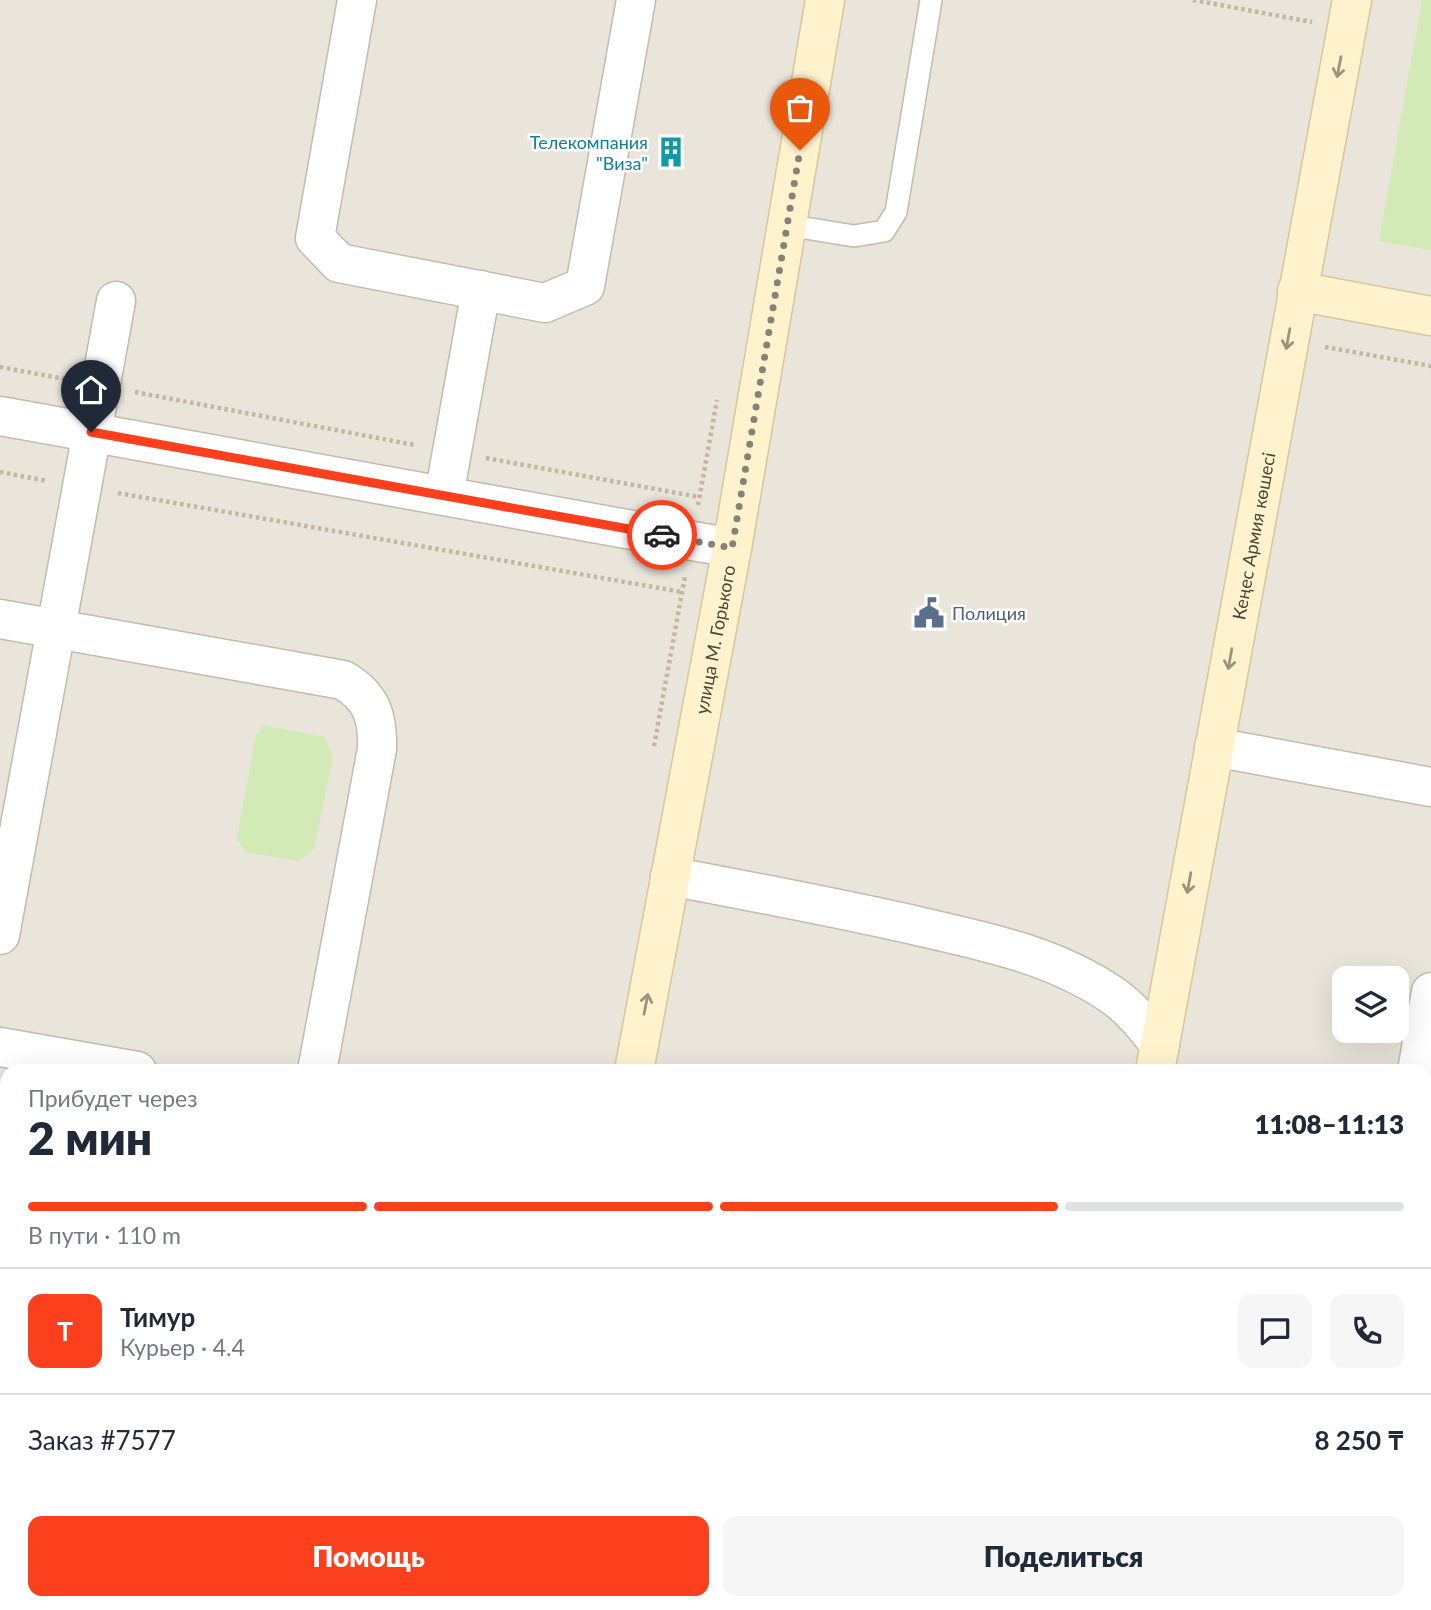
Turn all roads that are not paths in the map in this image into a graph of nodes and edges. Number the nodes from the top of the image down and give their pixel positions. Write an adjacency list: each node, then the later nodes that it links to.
1 (357, 0): 7 (street)
2 (636, 0): 7 (street)
3 (825, 0): 6 (main road, улица М. Горького)
4 (931, 0): 6 (lane)
5 (1349, 14): 8 (main road, Кеңес Армия көшесі, one-way to 8)
6 (787, 225): 14 (main road, улица М. Горького)
7 (481, 290): 13 (street)
8 (1297, 291): 10 (main road); 17 (main road, Кеңес Армия көшесі, one-way to 17)
9 (116, 301): 12 (street)
10 (1431, 316)
11 (0, 415): 12 (street)
12 (91, 432): 13 (street); 16 (street)
13 (444, 496): 14 (street)
14 (732, 548): 19 (main road, улица М. Горького)
15 (0, 619): 16 (street)
16 (56, 629): 20 (street); 25 (street)
17 (1214, 747): 18 (street); 23 (main road, Кеңес Армия көшесі, one-way to 23)
18 (1431, 787)
19 (670, 876): 23 (street); 26 (main road, улица М. Горького, one-way to 19)
20 (0, 935)
21 (1431, 992): 27 (street)
22 (0, 1047): 24 (street)
23 (1158, 1058)
24 (97, 1064)
25 (318, 1064)
26 (635, 1064)
27 (1418, 1064)

